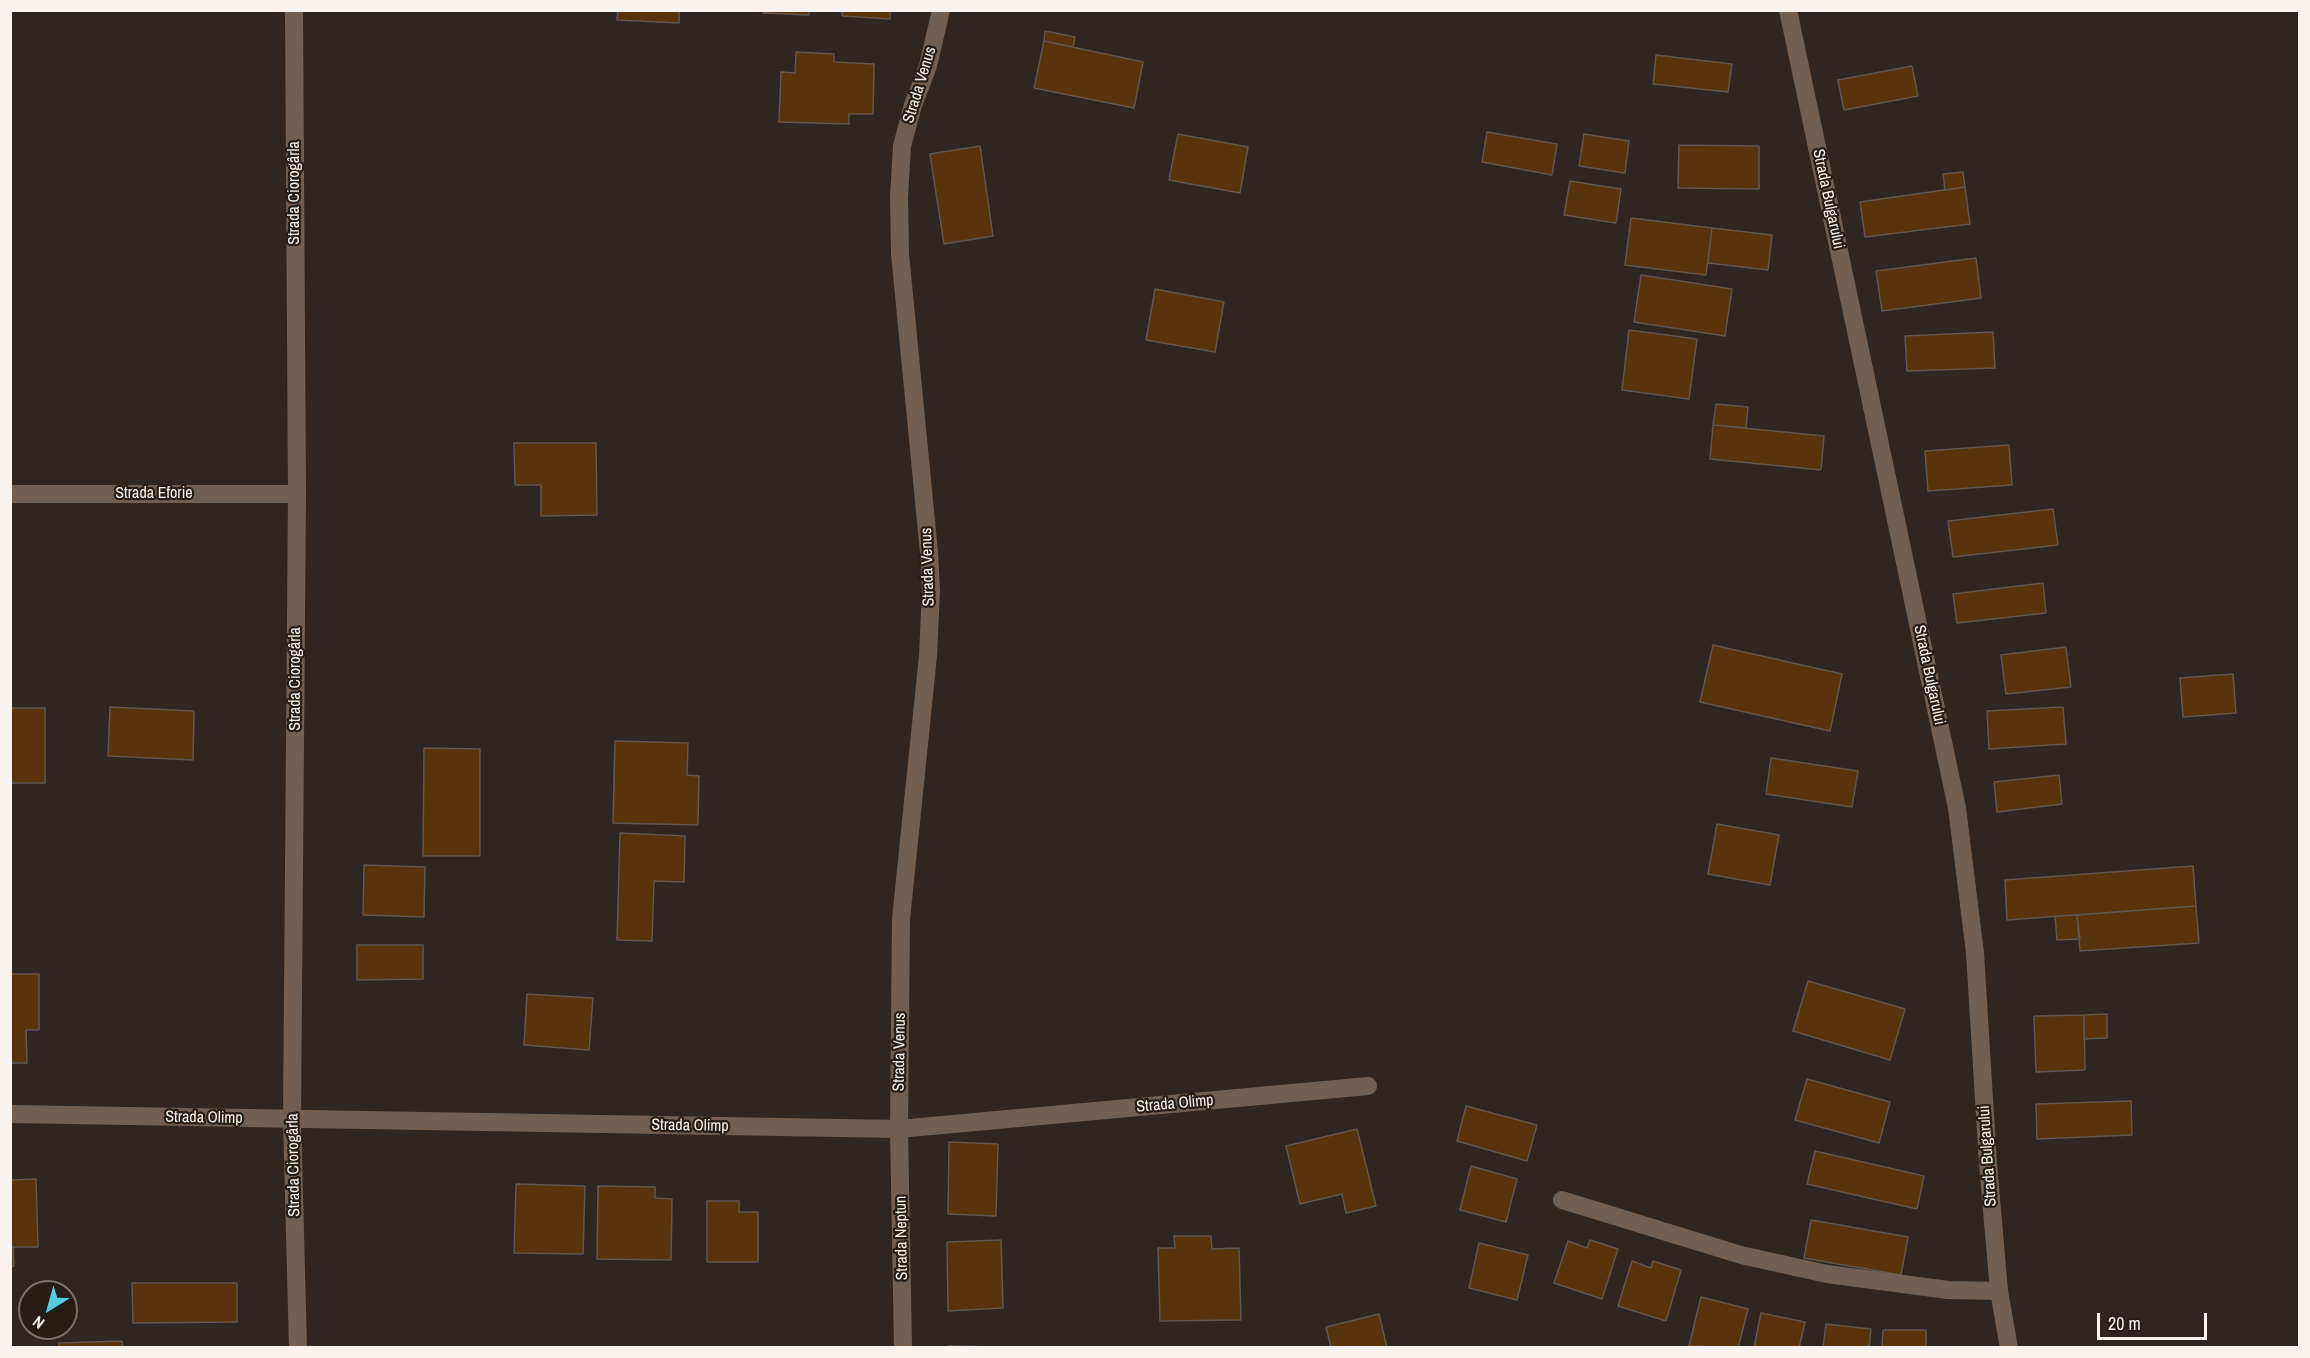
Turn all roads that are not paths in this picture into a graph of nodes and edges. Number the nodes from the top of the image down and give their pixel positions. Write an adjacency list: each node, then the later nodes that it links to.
1 (294, 10): 5 (street, Strada Ciorogârla)
2 (941, 10): 9 (street, Strada Venus)
3 (1788, 10): 11 (street, Strada Bulgarului)
4 (10, 494): 5 (street, Strada Eforie)
5 (297, 494): 8 (street, Strada Ciorogârla)
6 (1368, 1086): 9 (street, Strada Olimp)
7 (10, 1114): 8 (street, Strada Olimp)
8 (292, 1119): 9 (street, Strada Olimp); 12 (street, Strada Ciorogârla)
9 (899, 1129): 13 (street, Strada Neptun)
10 (1562, 1200): 11 (street)
11 (1999, 1291): 14 (street, Strada Bulgarului)
12 (298, 1347)
13 (903, 1347)
14 (2009, 1347)

